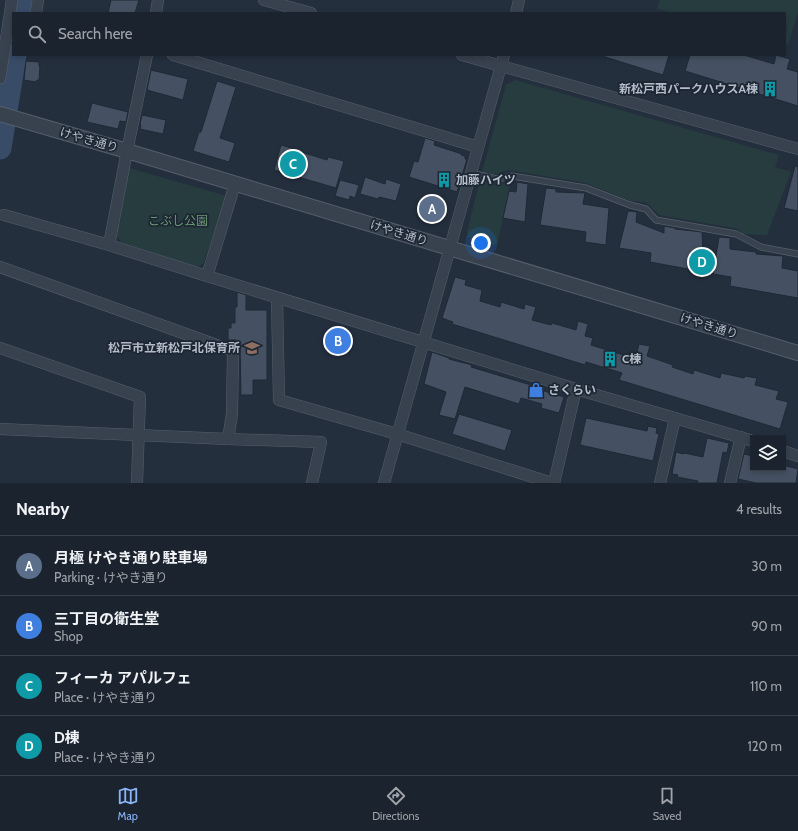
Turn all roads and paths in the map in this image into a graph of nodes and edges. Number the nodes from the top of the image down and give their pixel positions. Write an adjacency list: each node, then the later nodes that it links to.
1 (12, 0): 14 (street)
2 (38, 0): 6 (street)
3 (158, 0): 7 (street)
4 (264, 0): 8 (street)
5 (519, 0): 9 (street)
6 (36, 12)
7 (156, 12)
8 (307, 12)
9 (516, 12)
10 (147, 56): 18 (street)
11 (176, 56): 16 (street)
12 (470, 56): 13 (street)
13 (503, 60): 16 (street); 17 (street)
14 (0, 78)
15 (0, 114): 18 (street, けやき通り)
16 (478, 147): 19 (street)
17 (798, 149)
18 (127, 151): 20 (street, けやき通り); 22 (street)
19 (471, 173): 23 (street); 24 (lane)
20 (235, 184): 23 (street, けやき通り); 26 (street)
21 (4, 215): 22 (street)
22 (109, 245): 26 (street)
23 (449, 248): 28 (street); 30 (street, けやき通り)
24 (798, 254)
25 (0, 267): 37 (street)
26 (207, 276): 27 (street)
27 (277, 298): 28 (street); 34 (street)
28 (423, 342): 31 (street); 34 (street)
29 (0, 348): 35 (street)
30 (798, 353)
31 (576, 389): 32 (street); 44 (street)
32 (675, 418): 36 (street); 45 (street)
33 (0, 429): 35 (street)
34 (397, 434): 43 (street); 44 (street)
35 (139, 436): 37 (street); 41 (street)
36 (741, 437): 38 (street); 46 (street)
37 (228, 439): 42 (street)
38 (750, 440)
39 (786, 452): 40 (street)
40 (798, 456)
41 (137, 483)
42 (312, 483)
43 (384, 483)
44 (553, 483)
45 (660, 483)
46 (730, 483)

